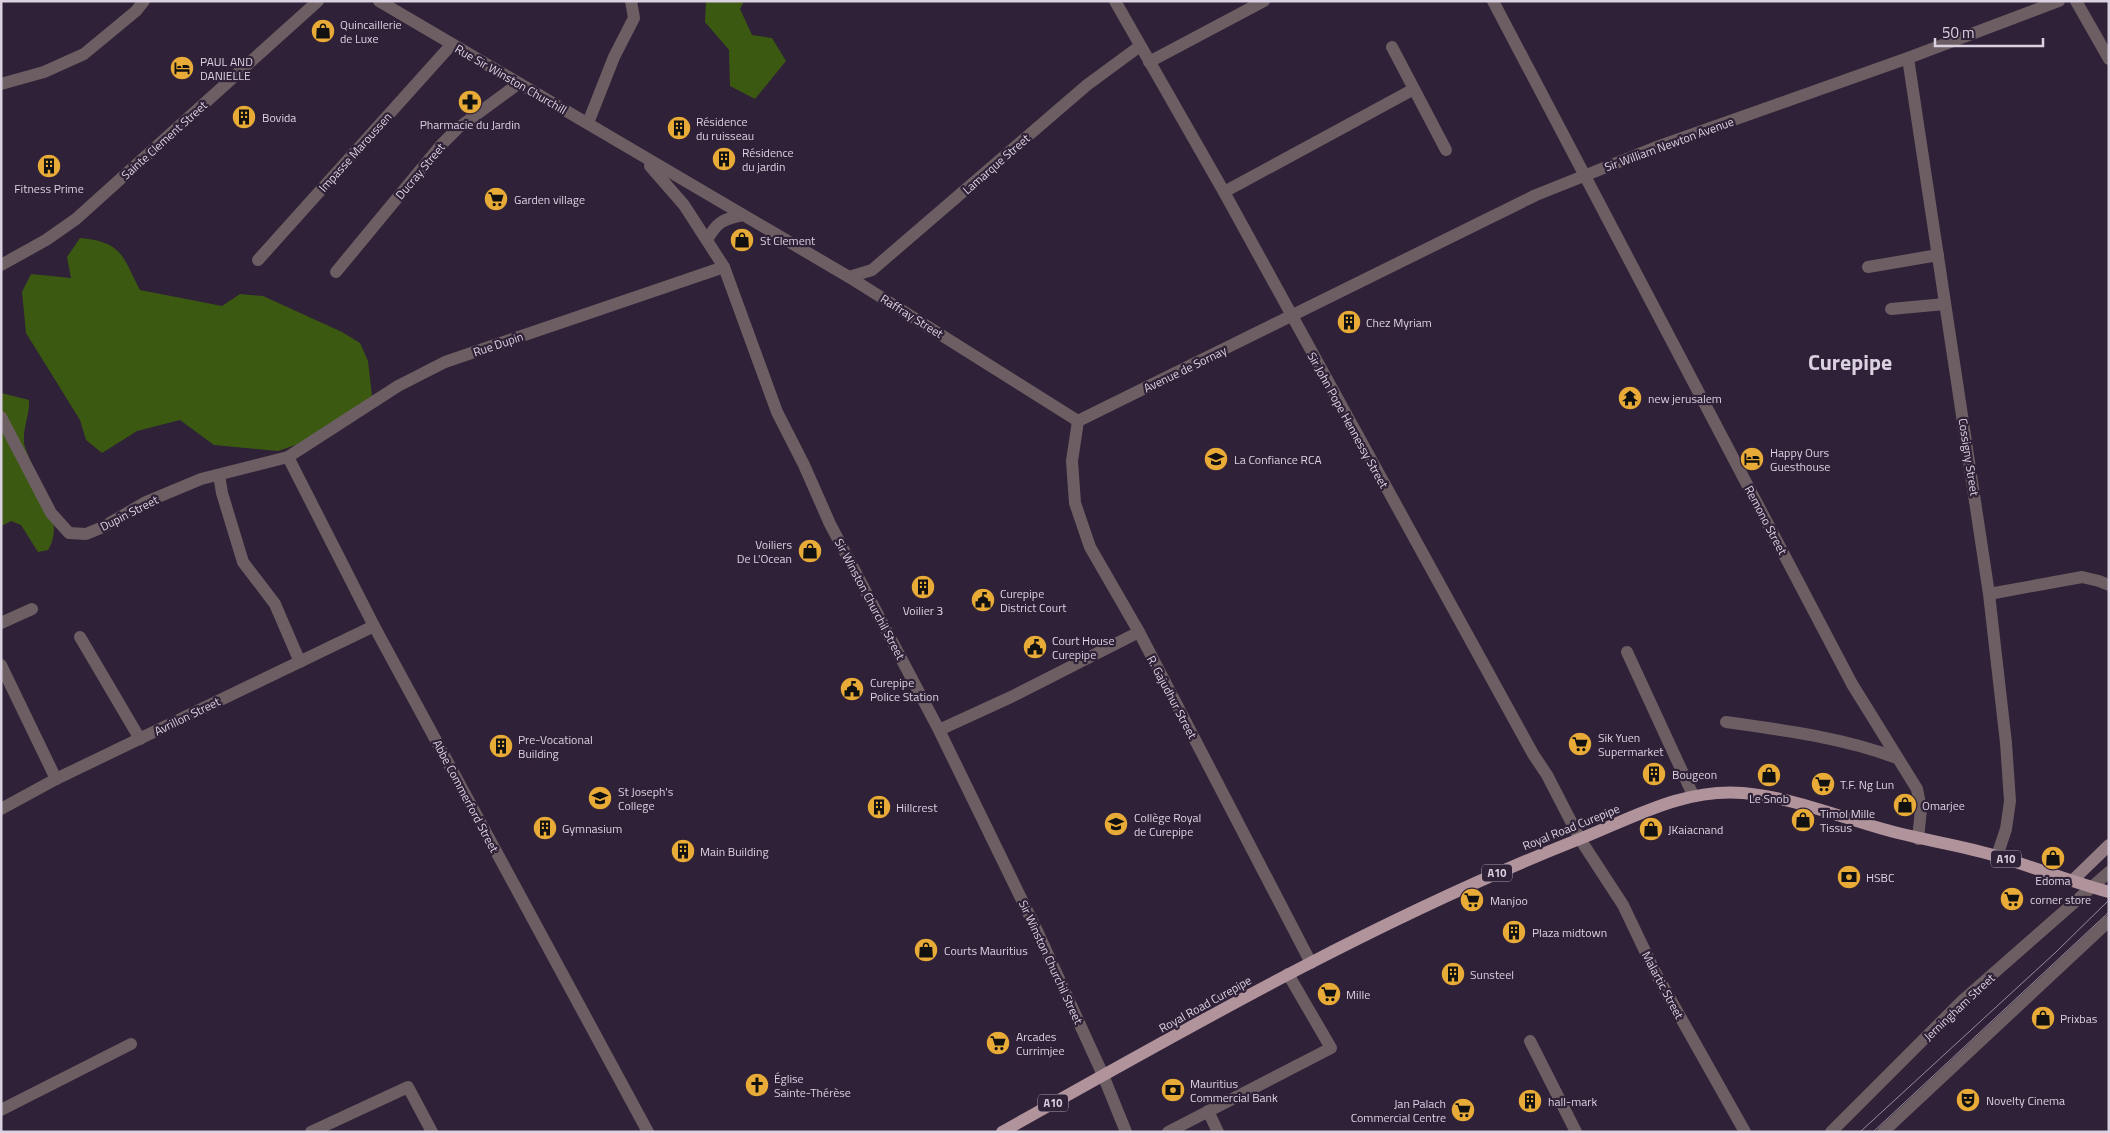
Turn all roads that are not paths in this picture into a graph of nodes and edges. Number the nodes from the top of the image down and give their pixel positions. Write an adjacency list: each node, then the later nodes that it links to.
1 (144, 1): 16 (street)
2 (318, 1): 28 (street, Sainte Clement Street)
3 (379, 1): 10 (street, Rue Sir Winston Churchill)
4 (631, 1): 19 (street)
5 (1115, 1): 11 (street, Sir John Pope Hennessy Street)
6 (1264, 1): 15 (street)
7 (1493, 1): 22 (street, Remono Street)
8 (2059, 1): 13 (street, Sir William Newton Avenue)
9 (2076, 1): 14 (street)
10 (452, 44): 17 (street, Rue Sir Winston Churchill); 27 (street, Impasse Maroussen)
11 (1140, 46): 15 (street, Sir John Pope Hennessy Street); 32 (street, Lamarque Street)
12 (1392, 47): 18 (street)
13 (1908, 58): 22 (street, Sir William Newton Avenue); 26 (street, Cossigny Street)
14 (2109, 59)
15 (1149, 62): 23 (street, Sir John Pope Hennessy Street)
16 (1, 84)
17 (518, 84): 19 (street, Rue Sir Winston Churchill); 31 (street, Ducray Street)
18 (1414, 89): 20 (street); 23 (street)
19 (588, 123): 21 (street, Rue Sir Winston Churchill)
20 (1446, 150)
21 (643, 158): 24 (street, Raffray Street); 25 (street, Sir Winston Churchil Street)
22 (1583, 176): 35 (street, Sir William Newton Avenue); 53 (street, Remono Street)
23 (1224, 192): 35 (street, Sir John Pope Hennessy Street)
24 (743, 215): 25 (street); 32 (street, Raffray Street)
25 (708, 240): 29 (street, Sir Winston Churchil Street)
26 (1938, 255): 30 (street); 33 (street, Cossigny Street)
27 (258, 260)
28 (1, 265)
29 (724, 267): 38 (street, Rue Dupin); 51 (street, Sir Winston Churchil Street)
30 (1868, 267)
31 (336, 272)
32 (850, 277): 37 (street, Raffray Street)
33 (1946, 304): 34 (street); 41 (street, Cossigny Street)
34 (1891, 309)
35 (1291, 317): 37 (street, Avenue de Sornay); 57 (street, Sir John Pope Hennessy Street)
36 (1, 417): 39 (street, Dupin Street)
37 (1078, 421): 45 (street, R. Gajudhur Street)
38 (288, 457): 39 (street, Dupin Street); 44 (street, Abbe Commerford Street)
39 (219, 475): 48 (street)
40 (2109, 585): 41 (street)
41 (1989, 594): 60 (street, Cossigny Street)
42 (32, 609): 43 (street)
43 (1, 623)
44 (374, 626): 48 (street, Avrillon Street); 75 (street, Abbe Commerford Street)
45 (1139, 632): 51 (street); 66 (street, R. Gajudhur Street)
46 (80, 637): 52 (street)
47 (1627, 652): 55 (street)
48 (300, 662): 52 (street, Avrillon Street)
49 (1, 665): 54 (street)
50 (1726, 722): 53 (street)
51 (940, 730): 70 (street, Sir Winston Churchil Street)
52 (140, 739): 54 (street, Avrillon Street)
53 (1898, 758): 58 (street, Remono Street)
54 (56, 779): 56 (street, Avrillon Street)
55 (1693, 795): 57 (main road, Royal Road Curepipe / A10); 58 (main road, Royal Road Curepipe / A10)
56 (1, 809)
57 (1580, 839): 66 (main road, Royal Road Curepipe / A10); 81 (street, Malartic Street)
58 (1918, 839): 60 (main road, Royal Road Curepipe / A10)
59 (2109, 845): 62 (main road)
60 (1997, 856): 62 (main road, Royal Road Curepipe / A10)
61 (2109, 872): 63 (street, Jerningham Street)
62 (2072, 881): 63 (main road, Royal Road Curepipe / A10)
63 (2092, 888): 64 (main road, Royal Road Curepipe / A10); 82 (street, Jerningham Street)
64 (2109, 892)
65 (2109, 921): 83 (street)
66 (1311, 962): 67 (main road, Royal Road Curepipe / A10)
67 (1288, 974): 70 (main road, Royal Road Curepipe / A10); 72 (street)
68 (1530, 1041): 80 (street)
69 (131, 1044): 71 (street)
70 (1103, 1075): 76 (main road, Royal Road Curepipe / A10); 77 (street, Sir Winston Churchil Street)
71 (1, 1110)
72 (1208, 1112): 78 (street); 79 (street)
73 (311, 1132): 74 (street)
74 (432, 1132)
75 (648, 1132)
76 (1002, 1132)
77 (1126, 1132)
78 (1168, 1132)
79 (1218, 1132)
80 (1576, 1132)
81 (1745, 1132)
82 (1831, 1132)
83 (1882, 1132)

